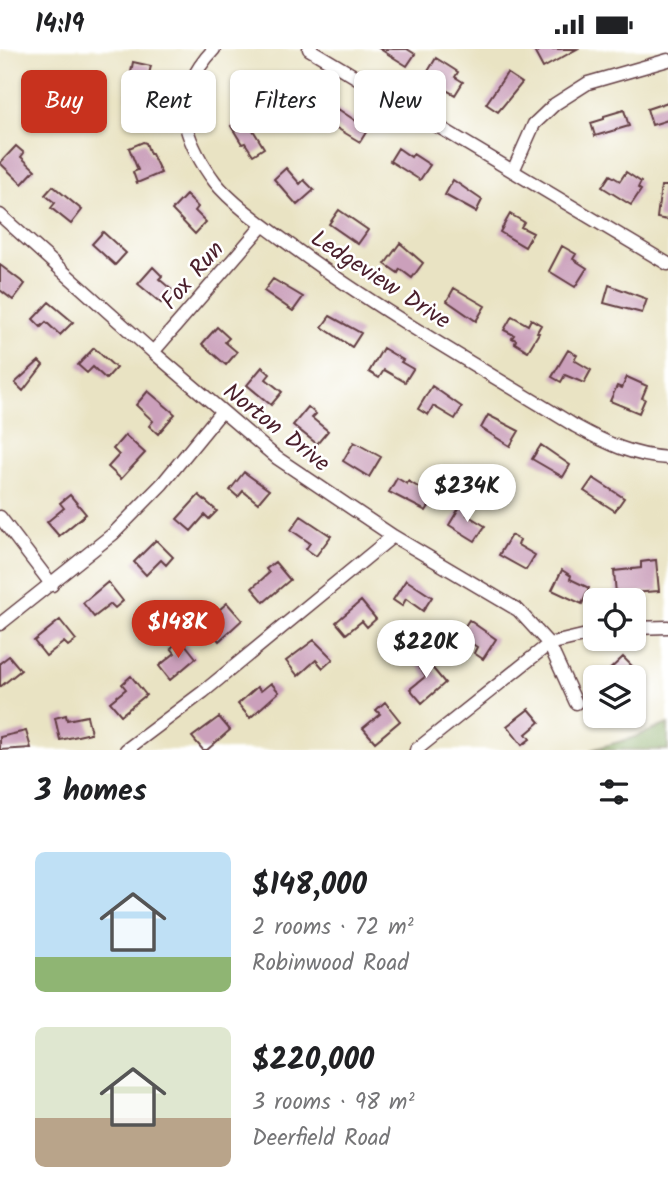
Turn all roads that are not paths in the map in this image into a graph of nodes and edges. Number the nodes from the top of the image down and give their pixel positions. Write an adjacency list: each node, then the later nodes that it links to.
1 (214, 49): 6 (street, Ledgeview Drive)
2 (309, 49): 4 (street)
3 (668, 60): 4 (street)
4 (513, 171): 7 (street)
5 (0, 215): 8 (street, Norton Drive)
6 (263, 225): 8 (street, Fox Run); 10 (street, Ledgeview Drive)
7 (668, 264)
8 (153, 352): 9 (street, Norton Drive)
9 (221, 412): 12 (street, Norton Drive); 13 (street)
10 (668, 458)
11 (0, 517): 13 (street)
12 (393, 536): 18 (street, Norton Drive); 20 (street)
13 (52, 585): 14 (street)
14 (0, 624)
15 (668, 627): 16 (street)
16 (646, 628)
17 (583, 636): 18 (street)
18 (549, 645): 19 (street, Norton Drive); 21 (street)
19 (576, 703)
20 (126, 750)
21 (416, 750)

